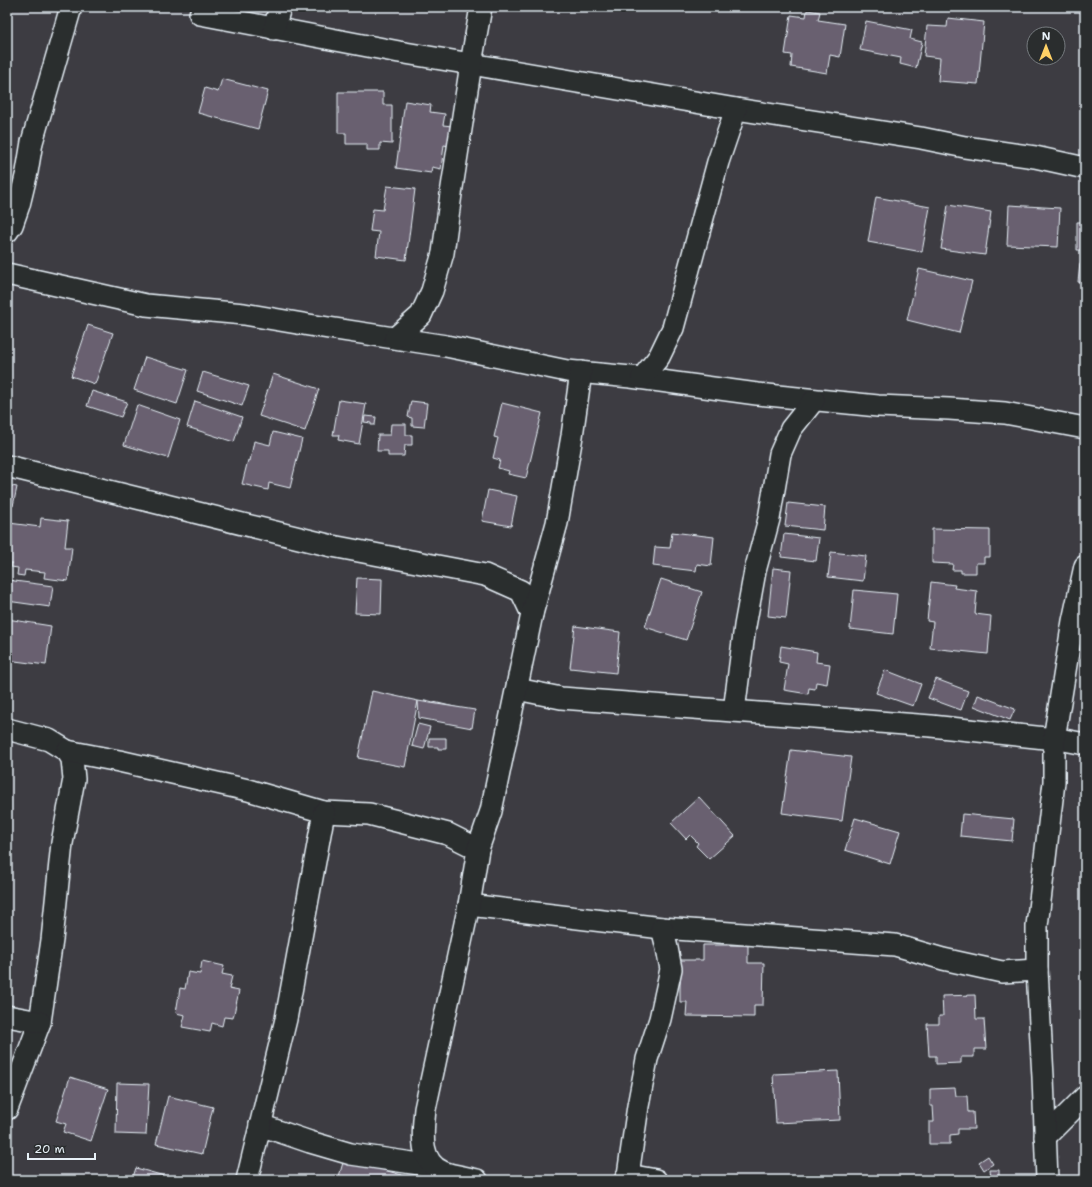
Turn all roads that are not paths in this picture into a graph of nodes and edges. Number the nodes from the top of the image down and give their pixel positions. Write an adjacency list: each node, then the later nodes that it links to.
1 (70, 7): 9 (street)
2 (280, 7): 5 (street)
3 (481, 7): 6 (street)
4 (200, 14): 5 (street)
5 (274, 29): 6 (street)
6 (471, 64): 7 (street); 11 (street)
7 (736, 109): 8 (street); 13 (street)
8 (1085, 168)
9 (7, 232)
10 (7, 274): 11 (street)
11 (395, 338): 12 (street)
12 (581, 372): 13 (street); 18 (street)
13 (642, 378): 14 (street)
14 (814, 400): 15 (street); 20 (street)
15 (1085, 428)
16 (7, 466): 18 (street)
17 (1085, 566): 22 (street)
18 (532, 614): 19 (street)
19 (517, 689): 20 (street); 26 (street)
20 (734, 711): 22 (street)
21 (7, 729): 24 (street)
22 (1054, 739): 23 (street); 29 (street)
23 (1085, 744)
24 (67, 751): 25 (street); 31 (street)
25 (324, 812): 26 (street); 34 (street)
26 (478, 849): 27 (street)
27 (469, 905): 28 (street); 36 (street)
28 (662, 928): 29 (street); 37 (street)
29 (1037, 970): 35 (street)
30 (7, 1016): 31 (street)
31 (40, 1022): 33 (street)
32 (1085, 1097): 35 (street)
33 (7, 1110)
34 (260, 1125): 36 (street); 38 (street)
35 (1045, 1137): 41 (street)
36 (432, 1166): 39 (street)
37 (626, 1178): 40 (street)
38 (247, 1180)
39 (476, 1180)
40 (656, 1180)
41 (1047, 1180)

